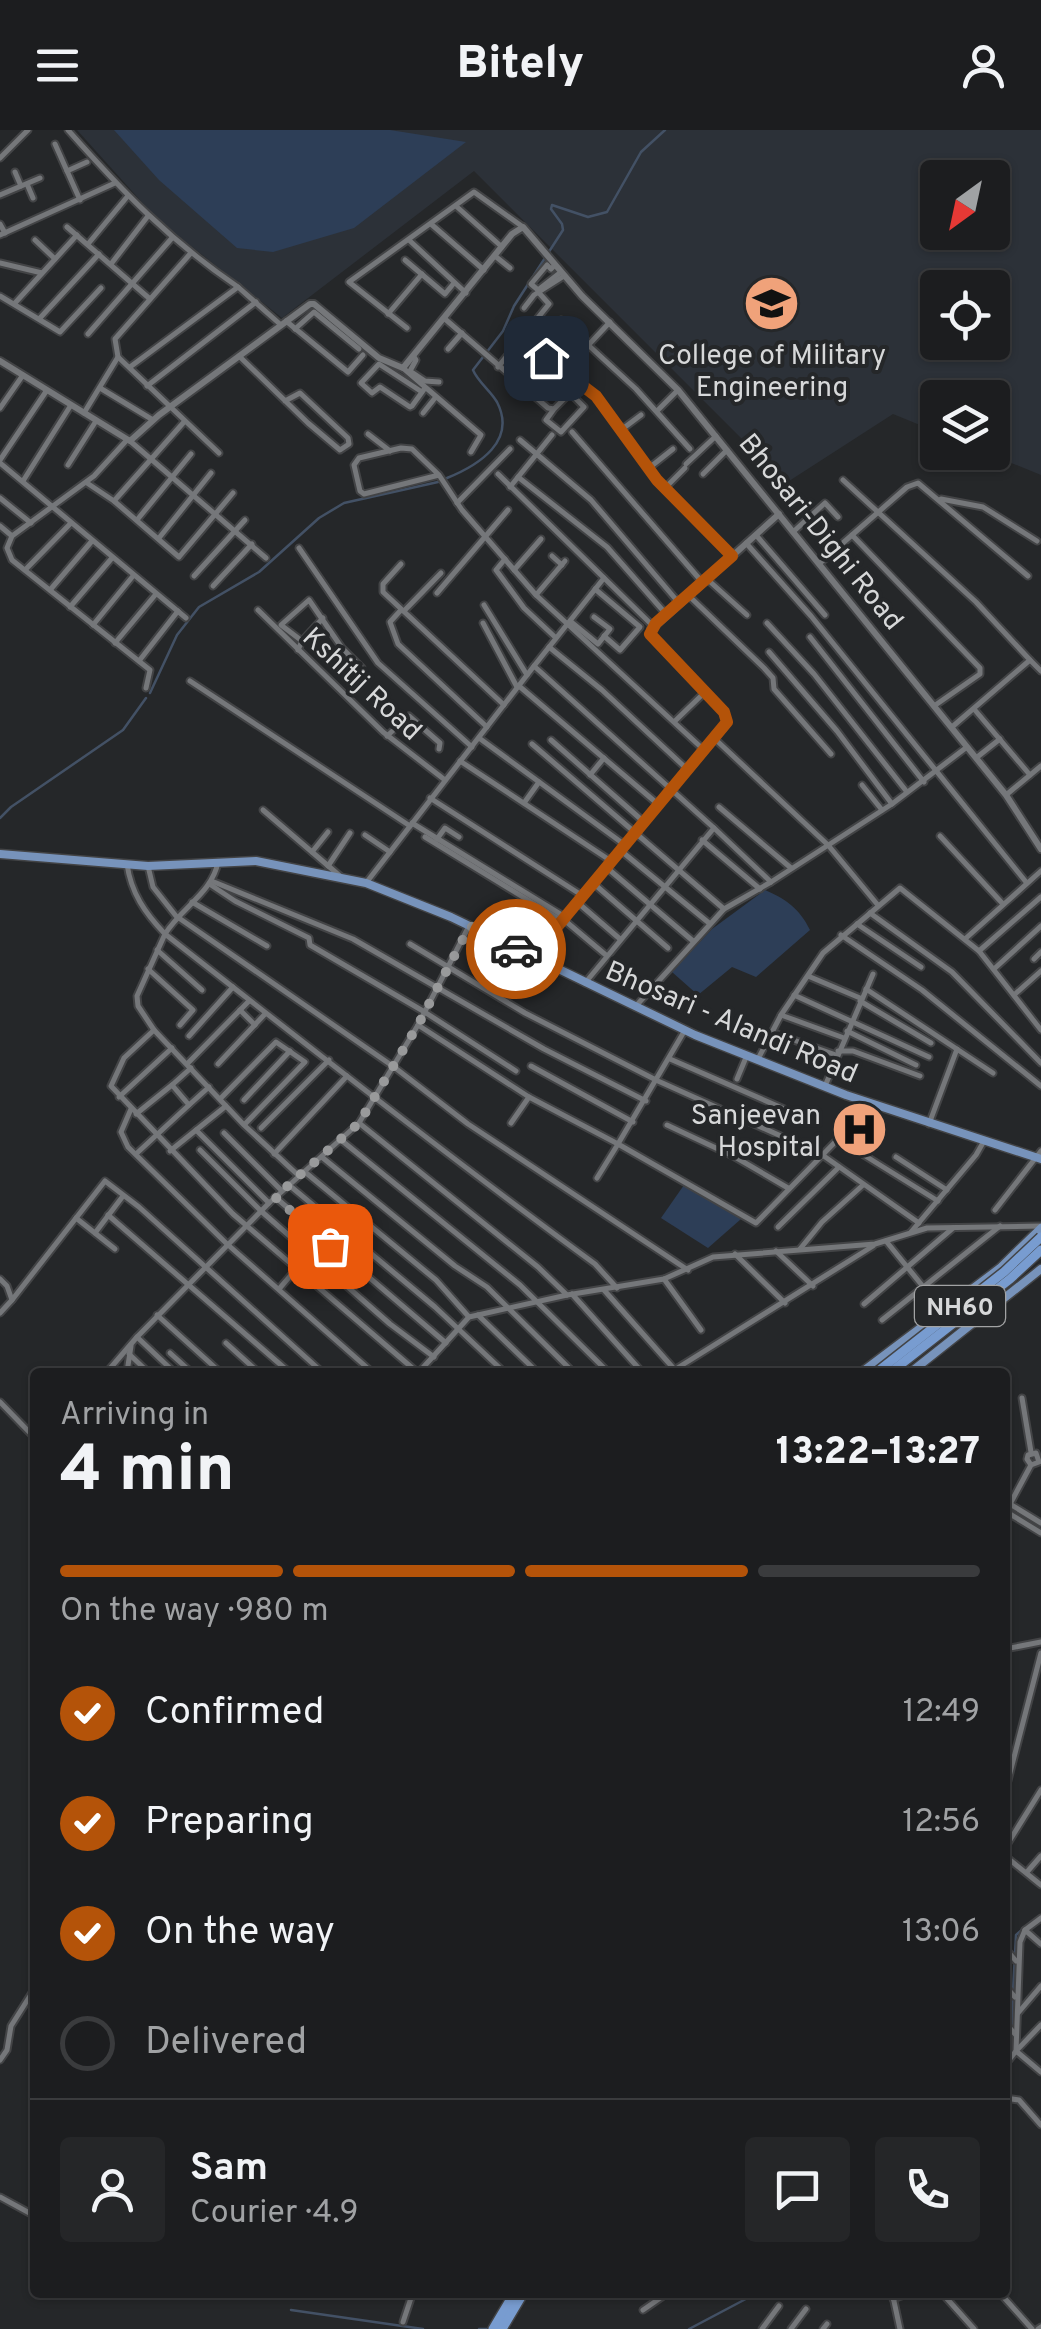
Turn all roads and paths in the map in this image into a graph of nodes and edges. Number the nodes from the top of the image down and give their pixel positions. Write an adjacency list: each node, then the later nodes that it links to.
1 (28, 130): 4 (street)
2 (68, 130): 9 (street)
3 (55, 144): 6 (street)
4 (0, 158)
5 (87, 162): 6 (street)
6 (67, 171): 14 (street)
7 (15, 172): 10 (street)
8 (40, 178): 10 (street)
9 (115, 183): 13 (street); 14 (street)
10 (24, 185): 11 (street); 12 (street)
11 (1, 193)
12 (33, 198)
13 (128, 198): 16 (street); 26 (street)
14 (80, 200): 21 (street)
15 (456, 206): 18 (street); 20 (street); 27 (street)
16 (148, 216): 23 (street); 34 (street)
17 (0, 224): 21 (street)
18 (431, 224): 25 (street); 37 (street)
19 (67, 226): 22 (street)
20 (522, 228): 27 (street); 36 (street, Bhosari-Dighi Road)
21 (2, 234)
22 (78, 235): 26 (street); 31 (street)
23 (172, 238): 29 (street); 41 (street)
24 (35, 240): 31 (street)
25 (409, 240): 40 (street); 51 (street)
26 (88, 244): 28 (street)
27 (502, 248): 30 (street)
28 (100, 254): 34 (street); 52 (street)
29 (190, 254): 42 (street); 47 (street)
30 (495, 256): 35 (street); 37 (street)
31 (55, 259): 38 (street)
32 (405, 260): 39 (street)
33 (0, 263): 38 (street)
34 (111, 264): 41 (street)
35 (510, 268)
36 (556, 269): 36 (street); 45 (street); 55 (street, Bhosari-Dighi Road)
37 (484, 270): 44 (street)
38 (42, 272): 49 (street)
39 (422, 274): 40 (street); 51 (street)
40 (454, 282): 44 (street)
41 (132, 283): 47 (street); 60 (street)
42 (238, 287): 48 (street); 68 (street)
43 (101, 288): 52 (street)
44 (466, 293): 53 (street)
45 (540, 294): 50 (street); 69 (street)
46 (0, 296): 49 (street)
47 (150, 300): 64 (street)
48 (256, 302): 56 (street); 74 (street)
49 (16, 303): 52 (street)
50 (524, 308)
51 (388, 314): 57 (street)
52 (40, 318)
53 (445, 318): 59 (street); 65 (street)
54 (561, 320): 61 (street)
55 (610, 322): 61 (street); 78 (street, Bhosari-Dighi Road)
56 (283, 323): 58 (street); 63 (street); 70 (street)
57 (407, 328)
58 (295, 329): 58 (street)
59 (462, 333): 62 (street); 69 (street)
60 (88, 334)
61 (588, 344): 71 (street); 85 (street)
62 (448, 349)
63 (239, 356): 80 (street); 83 (street)
64 (118, 357): 68 (street); 75 (street)
65 (414, 357): 70 (street); 73 (street)
66 (546, 358): 71 (street)
67 (0, 361): 72 (street)
68 (130, 367): 74 (street)
69 (498, 367): 84 (street)
70 (403, 368): 77 (street)
71 (565, 370): 92 (street)
72 (23, 374): 76 (street); 82 (street)
73 (439, 382)
74 (147, 386): 83 (street)
75 (99, 387): 86 (street); 89 (street)
76 (47, 390): 81 (street); 109 (street)
77 (424, 390): 77 (street); 79 (street)
78 (678, 390): 85 (street); 96 (street, Bhosari-Dighi Road)
79 (436, 398): 87 (street); 104 (street)
80 (285, 400): 80 (street)
81 (71, 405): 86 (street); 119 (street)
82 (0, 408)
83 (169, 409): 89 (street); 91 (street)
84 (554, 409): 84 (street)
85 (657, 411): 101 (street)
86 (84, 413): 90 (street)
87 (423, 413)
88 (641, 415): 92 (street)
89 (153, 420): 98 (street)
90 (96, 421): 98 (street); 110 (street)
91 (184, 422): 105 (street); 108 (street)
92 (622, 430): 111 (street)
93 (572, 432): 167 (street)
94 (368, 434): 102 (street)
95 (552, 435): 107 (street)
96 (716, 436): 103 (street, Bhosari-Dighi Road); 122 (street)
97 (520, 440): 107 (street)
98 (128, 441): 108 (street); 120 (street)
99 (510, 449): 128 (street)
100 (672, 449): 111 (street)
101 (690, 449)
102 (390, 450): 115 (street); 115 (street)
103 (727, 450): 114 (street); 133 (street, Bhosari-Dighi Road)
104 (471, 452)
105 (218, 453)
106 (191, 454): 117 (street)
107 (537, 454): 116 (street); 175 (street)
108 (149, 460): 117 (street); 127 (street)
109 (0, 462): 119 (street)
110 (68, 465)
111 (649, 468): 122 (street)
112 (211, 473): 125 (street)
113 (498, 474): 121 (street)
114 (703, 474)
115 (439, 475): 128 (street)
116 (518, 477): 121 (street); 181 (street)
117 (172, 479): 125 (street); 135 (street)
118 (844, 480): 131 (street)
119 (22, 481): 129 (street)
120 (85, 482): 127 (street); 129 (street)
121 (510, 487): 166 (street)
122 (665, 488): 154 (street)
123 (233, 494): 132 (street)
124 (0, 498): 137 (street)
125 (193, 498): 132 (street); 146 (street)
126 (936, 499): 131 (street); 149 (street); 165 (street)
127 (114, 501): 135 (street)
128 (457, 503): 145 (street)
129 (54, 506): 137 (street); 138 (street)
130 (508, 510): 145 (street)
131 (878, 512): 143 (street); 200 (street)
132 (215, 513): 140 (street); 146 (street)
133 (779, 514): 141 (street, Bhosari-Dighi Road); 142 (street)
134 (838, 518): 141 (street)
135 (138, 520): 146 (street)
136 (245, 520): 140 (street)
137 (31, 522): 144 (street)
138 (71, 523): 148 (street); 160 (street)
139 (0, 526): 144 (street)
140 (236, 530): 151 (street); 164 (street)
141 (792, 532): 158 (street, Bhosari-Dighi Road)
142 (756, 535): 150 (street); 183 (street)
143 (852, 535): 158 (street); 211 (street)
144 (12, 536): 160 (street)
145 (485, 536): 157 (street); 171 (street)
146 (159, 538)
147 (541, 539): 161 (street)
148 (92, 541): 155 (street); 170 (street)
149 (1037, 541)
150 (746, 543): 154 (street); 232 (street)
151 (252, 544): 156 (street); 168 (street)
152 (298, 548): 223 (street)
153 (552, 556): 174 (street)
154 (732, 556): 167 (street)
155 (112, 558): 163 (street); 177 (street)
156 (266, 558)
157 (505, 559): 161 (street); 194 (street)
158 (820, 563): 211 (street, Bhosari-Dighi Road)
159 (402, 564): 179 (street)
160 (25, 570): 170 (street)
161 (514, 570): 174 (street)
162 (441, 573): 179 (street)
163 (133, 576): 172 (street); 190 (street)
164 (194, 576)
165 (1028, 576)
166 (604, 577): 169 (street); 191 (street)
167 (705, 581): 173 (street); 182 (street)
168 (212, 586)
169 (595, 589): 187 (street); 192 (street)
170 (50, 590): 177 (street)
171 (436, 593)
172 (156, 594): 180 (street); 196 (street)
173 (688, 594): 175 (street); 226 (street)
174 (536, 595): 187 (street)
175 (679, 602): 181 (street)
176 (484, 604): 205 (street)
177 (70, 608): 190 (street)
178 (258, 610): 198 (street, Kshitij Road)
179 (402, 610): 210 (street); 214 (street)
180 (178, 611): 185 (street); 201 (street)
181 (666, 614): 191 (street)
182 (747, 615)
183 (825, 615)
184 (594, 617): 192 (street)
185 (186, 618)
186 (323, 618): 195 (street); 195 (street); 203 (street)
187 (569, 622): 192 (street); 194 (street); 213 (street)
188 (768, 622): 240 (street)
189 (483, 624): 207 (street)
190 (93, 625): 196 (street)
191 (653, 626): 209 (street)
192 (604, 636)
193 (810, 637): 237 (street)
194 (556, 638): 197 (street)
195 (302, 640): 198 (street)
196 (115, 643): 201 (street)
197 (549, 648): 202 (street); 231 (street)
198 (298, 650): 216 (street, Kshitij Road)
199 (769, 652): 244 (street)
200 (1030, 660): 204 (street); 212 (street)
201 (139, 661): 208 (street)
202 (534, 666): 205 (street); 239 (street)
203 (362, 668)
204 (1041, 671)
205 (527, 675): 207 (street)
206 (190, 681): 250 (street)
207 (518, 687): 210 (street); 227 (street)
208 (146, 688)
209 (705, 692): 213 (street); 218 (street)
210 (504, 704): 214 (street)
211 (934, 706): 215 (street, Bhosari-Dighi Road)
212 (973, 708): 215 (street); 219 (street)
213 (674, 722): 225 (street)
214 (487, 727): 217 (street)
215 (952, 727): 222 (street, Bhosari-Dighi Road)
216 (387, 736): 224 (street); 235 (street, Kshitij Road)
217 (479, 738): 223 (street); 236 (street)
218 (714, 738): 225 (street); 262 (street)
219 (1000, 739): 228 (street); 234 (street)
220 (550, 740): 233 (street)
221 (532, 744): 252 (street)
222 (967, 746): 228 (street, Bhosari-Dighi Road); 232 (street)
223 (472, 747): 229 (street)
224 (440, 749)
225 (704, 750): 231 (street)
226 (831, 754)
227 (604, 758): 233 (street); 245 (street)
228 (976, 758): 241 (street, Bhosari-Dighi Road)
229 (460, 762): 235 (street); 243 (street)
230 (1041, 766): 234 (street)
231 (688, 770): 239 (street)
232 (939, 770): 237 (street); 277 (street)
233 (590, 775): 249 (street)
234 (1030, 775): 241 (street)
235 (445, 780): 242 (street)
236 (539, 782): 243 (street); 263 (street)
237 (924, 782): 240 (street)
238 (862, 785): 248 (street)
239 (673, 789): 245 (street); 251 (street)
240 (907, 792): 244 (street)
241 (1006, 796): 261 (street, Bhosari-Dighi Road)
242 (430, 798): 250 (street); 284 (street)
243 (524, 804): 269 (street)
244 (892, 804): 248 (street)
245 (659, 806): 249 (street)
246 (719, 807): 273 (street)
247 (262, 810): 264 (street)
248 (882, 810): 262 (street)
249 (644, 822): 252 (street)
250 (411, 825): 259 (street); 265 (street)
251 (714, 828): 260 (street); 276 (street)
252 (636, 831): 263 (street); 272 (street)
253 (328, 832): 264 (street)
254 (350, 833): 271 (street)
255 (365, 835): 265 (street)
256 (459, 836): 259 (street)
257 (940, 836): 288 (street)
258 (425, 837): 292 (street)
259 (437, 839): 292 (street)
260 (702, 840): 272 (street); 282 (street)
261 (1040, 844)
262 (828, 846): 273 (street); 287 (street)
263 (623, 847): 269 (street); 281 (street)
264 (312, 852): 271 (street)
265 (390, 852): 279 (street)
266 (0, 854): 268 (main road, Bhosari - Alandi Road)
267 (218, 862): 270 (main road, Bhosari - Alandi Road); 275 (main road, Bhosari - Alandi Road); 278 (street)
268 (127, 864): 270 (main road, Bhosari - Alandi Road); 298 (street)
269 (609, 864): 280 (street); 286 (street)
270 (148, 866): 291 (street)
271 (328, 866): 275 (street)
272 (678, 867): 281 (street); 289 (street)
273 (791, 868): 276 (street)
274 (1041, 871): 277 (street)
275 (341, 877): 279 (main road, Bhosari - Alandi Road)
276 (772, 882): 282 (street)
277 (1026, 882): 288 (street)
278 (212, 883): 285 (street); 320 (street); 330 (street)
279 (366, 883): 296 (main road, Bhosari - Alandi Road)
280 (593, 883): 284 (street); 293 (street)
281 (663, 886): 286 (street); 294 (street)
282 (760, 889): 289 (street)
283 (1041, 897): 307 (street)
284 (580, 899): 292 (street); 301 (street)
285 (191, 902): 291 (street); 304 (street)
286 (650, 902): 293 (street); 302 (street)
287 (878, 904): 290 (street); 300 (street)
288 (1003, 904): 300 (street)
289 (724, 908): 294 (street)
290 (870, 912): 295 (street); 355 (street)
291 (176, 916): 298 (street); 359 (street)
292 (563, 919): 309 (street); 310 (street)
293 (635, 921): 301 (street); 305 (street)
294 (709, 923): 302 (street)
295 (856, 923): 299 (street); 313 (street)
296 (470, 926): 310 (main road, Bhosari - Alandi Road); 312 (street)
297 (1041, 926): 315 (street)
298 (165, 934): 306 (street); 321 (street)
299 (841, 935): 318 (street); 369 (street)
300 (965, 938): 307 (street)
301 (620, 939): 309 (street)
302 (693, 941): 328 (street)
303 (410, 944): 312 (street)
304 (268, 946)
305 (668, 948)
306 (157, 950): 314 (street); 323 (street)
307 (979, 951): 315 (street)
308 (1041, 952): 311 (street)
309 (607, 956): 319 (street)
310 (532, 957): 319 (main road, Bhosari - Alandi Road)
311 (1034, 959)
312 (449, 968): 320 (street); 366 (street)
313 (921, 968)
314 (148, 969): 335 (street); 337 (street)
315 (994, 969): 325 (street)
316 (1041, 971): 325 (street)
317 (873, 974): 322 (street)
318 (806, 976): 324 (street); 326 (street)
319 (585, 982): 328 (main road, Bhosari - Alandi Road)
320 (438, 986): 330 (street); 376 (street)
321 (232, 987): 327 (street); 342 (street)
322 (866, 989): 326 (street); 345 (street)
323 (202, 990)
324 (794, 994): 332 (street); 333 (street)
325 (1014, 995): 339 (street)
326 (860, 999): 333 (street); 343 (street)
327 (249, 1000): 329 (street); 331 (street)
328 (635, 1008): 338 (main road, Bhosari - Alandi Road)
329 (240, 1010): 334 (street); 357 (street)
330 (424, 1011): 336 (street); 360 (street)
331 (265, 1014): 334 (street); 351 (street)
332 (781, 1014): 340 (street); 341 (street)
333 (853, 1020): 341 (street); 349 (street)
334 (255, 1024): 354 (street)
335 (180, 1025)
336 (418, 1025): 359 (street); 373 (street)
337 (154, 1030): 344 (street); 371 (street)
338 (685, 1030): 348 (main road, Bhosari - Alandi Road); 350 (street)
339 (1041, 1030)
340 (771, 1032): 347 (street); 352 (street)
341 (846, 1034): 347 (street); 356 (street)
342 (189, 1036)
343 (930, 1042)
344 (172, 1048): 357 (street); 371 (street)
345 (958, 1049): 362 (street); 385 (street)
346 (290, 1051): 353 (street); 374 (street); 375 (street)
347 (837, 1053): 364 (street); 368 (street)
348 (748, 1055): 352 (main road, Bhosari - Alandi Road); 365 (street)
349 (929, 1057)
350 (670, 1059): 366 (street); 380 (street)
351 (329, 1060): 361 (street); 363 (street)
352 (758, 1060): 368 (main road, Bhosari - Alandi Road)
353 (305, 1062): 361 (street); 386 (street)
354 (218, 1064)
355 (1041, 1064)
356 (916, 1065)
357 (189, 1066): 367 (street); 370 (street)
358 (531, 1066): 383 (street)
359 (394, 1067): 372 (street); 440 (street)
360 (516, 1071)
361 (317, 1073): 388 (street)
362 (993, 1073)
363 (348, 1075): 372 (street); 399 (street)
364 (920, 1076)
365 (737, 1079)
366 (658, 1081): 376 (street); 400 (street)
367 (172, 1085): 378 (street); 381 (street)
368 (825, 1086): 377 (main road, Bhosari - Alandi Road)
369 (1041, 1086)
370 (209, 1087): 374 (street); 378 (street)
371 (119, 1097): 381 (street)
372 (376, 1097): 384 (street); 446 (street)
373 (528, 1097): 382 (street); 395 (street)
374 (220, 1100): 379 (street)
375 (244, 1100)
376 (646, 1101): 383 (street)
377 (868, 1102): 385 (main road, Bhosari - Alandi Road); 392 (street)
378 (189, 1105): 391 (street)
379 (226, 1106): 386 (street); 389 (street)
380 (789, 1111)
381 (134, 1112): 391 (street); 398 (street)
382 (512, 1122)
383 (633, 1122): 395 (street)
384 (359, 1123): 393 (street); 450 (street)
385 (929, 1124): 394 (main road, Bhosari - Alandi Road)
386 (244, 1125): 399 (street)
387 (666, 1125): 409 (street)
388 (261, 1128)
389 (196, 1130): 397 (street); 413 (street)
390 (224, 1133): 411 (street)
391 (155, 1134): 397 (street); 398 (street)
392 (838, 1139): 400 (street); 414 (street)
393 (341, 1140): 402 (street); 452 (street)
394 (984, 1141): 401 (main road, Bhosari - Alandi Road); 410 (street)
395 (618, 1144): 406 (street); 409 (street)
396 (200, 1150): 416 (street)
397 (170, 1152): 420 (street)
398 (136, 1154): 429 (street)
399 (274, 1154): 405 (street)
400 (821, 1154): 404 (street); 409 (street)
401 (1040, 1156): 415 (street)
402 (323, 1158): 405 (street); 455 (street)
403 (896, 1158): 410 (street)
404 (839, 1168): 407 (street); 422 (street)
405 (302, 1174): 408 (street); 460 (street)
406 (597, 1178)
407 (863, 1184): 419 (street); 432 (street)
408 (289, 1185): 411 (street); 462 (street)
409 (788, 1188)
410 (947, 1190): 414 (street)
411 (282, 1191): 413 (street)
412 (124, 1195): 417 (street); 418 (street); 437 (street)
413 (272, 1200): 416 (street); 467 (street)
414 (938, 1201): 419 (street)
415 (995, 1210)
416 (261, 1211): 420 (street); 435 (street)
417 (108, 1215): 425 (street); 444 (street)
418 (76, 1218): 425 (street); 451 (street)
419 (920, 1222): 426 (street)
420 (246, 1225): 429 (street); 439 (street)
421 (1000, 1226): 423 (street); 424 (street); 447 (street)
422 (778, 1227)
423 (953, 1227): 426 (street); 438 (street)
424 (1041, 1227): 456 (main road)
425 (95, 1233): 431 (street)
426 (910, 1233): 428 (street)
427 (1041, 1237): 491 (highway, NH60, bridge)
428 (886, 1240): 430 (street); 438 (street)
429 (227, 1244): 437 (street); 448 (street)
430 (875, 1244): 432 (street); 445 (street)
431 (115, 1249)
432 (800, 1249): 434 (street)
433 (1041, 1250): 492 (highway, NH60, bridge)
434 (776, 1251): 436 (street); 445 (street)
435 (310, 1254): 439 (street); 470 (street)
436 (735, 1254): 440 (street); 453 (street)
437 (205, 1266): 444 (street); 479 (street)
438 (906, 1267): 447 (street); 454 (street)
439 (296, 1269): 448 (street); 481 (street)
440 (688, 1270): 443 (street)
441 (1041, 1270): 464 (main road)
442 (0, 1279): 451 (street)
443 (664, 1279): 446 (street); 463 (street)
444 (188, 1284): 458 (street); 478 (street)
445 (813, 1286): 453 (street)
446 (617, 1288): 449 (street)
447 (922, 1288): 456 (street); 461 (street)
448 (278, 1290): 480 (street)
449 (604, 1290): 450 (street); 488 (street)
450 (570, 1295): 452 (street); 487 (street)
451 (12, 1300): 457 (street)
452 (537, 1301): 455 (street); 486 (street)
453 (785, 1303): 489 (street)
454 (864, 1304)
455 (508, 1306): 459 (street); 485 (street)
456 (940, 1309): 464 (main road); 490 (main road)
457 (0, 1313)
458 (157, 1315): 465 (street); 476 (street)
459 (478, 1315): 460 (street); 484 (street)
460 (469, 1317): 462 (street)
461 (882, 1320)
462 (458, 1330): 467 (street); 483 (street)
463 (701, 1330)
464 (959, 1334): 493 (main road)
465 (137, 1338): 468 (street); 471 (street); 474 (street)
466 (226, 1343): 477 (street)
467 (446, 1343): 470 (street)
468 (129, 1354): 472 (street); 473 (street)
469 (170, 1354): 475 (street)
470 (434, 1356): 482 (street)
471 (111, 1368)
472 (127, 1368)
473 (144, 1368)
474 (170, 1368)
475 (186, 1368)
476 (208, 1368)
477 (254, 1368)
478 (284, 1368)
479 (318, 1368)
480 (367, 1368)
481 (413, 1368)
482 (422, 1368)
483 (500, 1368)
484 (533, 1368)
485 (569, 1368)
486 (604, 1368)
487 (638, 1368)
488 (670, 1368)
489 (678, 1368)
490 (867, 1368)
491 (882, 1368)
492 (896, 1368)
493 (916, 1368)
494 (1022, 1398): 497 (street)
495 (0, 1402): 496 (street)
496 (30, 1433)
497 (1031, 1452): 498 (street); 499 (street)
498 (1040, 1460): 499 (street)
499 (1031, 1465): 500 (street)
500 (1010, 1500)
501 (1010, 1504): 503 (street)
502 (1010, 1514): 504 (street)
503 (1041, 1523)
504 (1041, 1533)
505 (1041, 1642): 506 (street)
506 (1010, 1647)
507 (1041, 1654): 508 (street)
508 (1030, 1696): 509 (street); 510 (street)
509 (1041, 1699)
510 (1010, 1773)
511 (1041, 1790): 512 (street)
512 (1010, 1840)
513 (1041, 1856): 515 (street)
514 (1010, 1860): 515 (street)
515 (1027, 1872): 516 (street)
516 (1041, 1885)
517 (1041, 1918): 518 (street)
518 (1025, 1930): 519 (street); 521 (street)
519 (1041, 1944)
520 (1010, 1953): 521 (street)
521 (1017, 1962): 525 (street)
522 (1041, 1986): 526 (street)
523 (1010, 1991): 525 (street)
524 (30, 1996): 532 (street)
525 (1017, 1999): 526 (street)
526 (1018, 2013): 529 (street)
527 (1041, 2024): 530 (street)
528 (1010, 2028): 529 (street)
529 (1016, 2036): 530 (street)
530 (1016, 2051): 531 (street); 533 (street)
531 (1010, 2059)
532 (0, 2060)
533 (1040, 2069)
534 (1010, 2099): 535 (street)
535 (1041, 2125)
536 (0, 2197): 537 (street)
537 (30, 2213)
538 (411, 2298): 548 (street)
539 (511, 2298): 550 (highway)
540 (520, 2298): 551 (highway)
541 (660, 2298): 547 (street)
542 (892, 2298): 554 (street)
543 (946, 2298): 555 (street)
544 (1005, 2298): 549 (street)
545 (779, 2306): 552 (street)
546 (806, 2309): 553 (street)
547 (642, 2310)
548 (403, 2322)
549 (1037, 2328)
550 (493, 2329)
551 (502, 2329)
552 (762, 2329)
553 (791, 2329)
554 (900, 2329)
555 (974, 2329)

